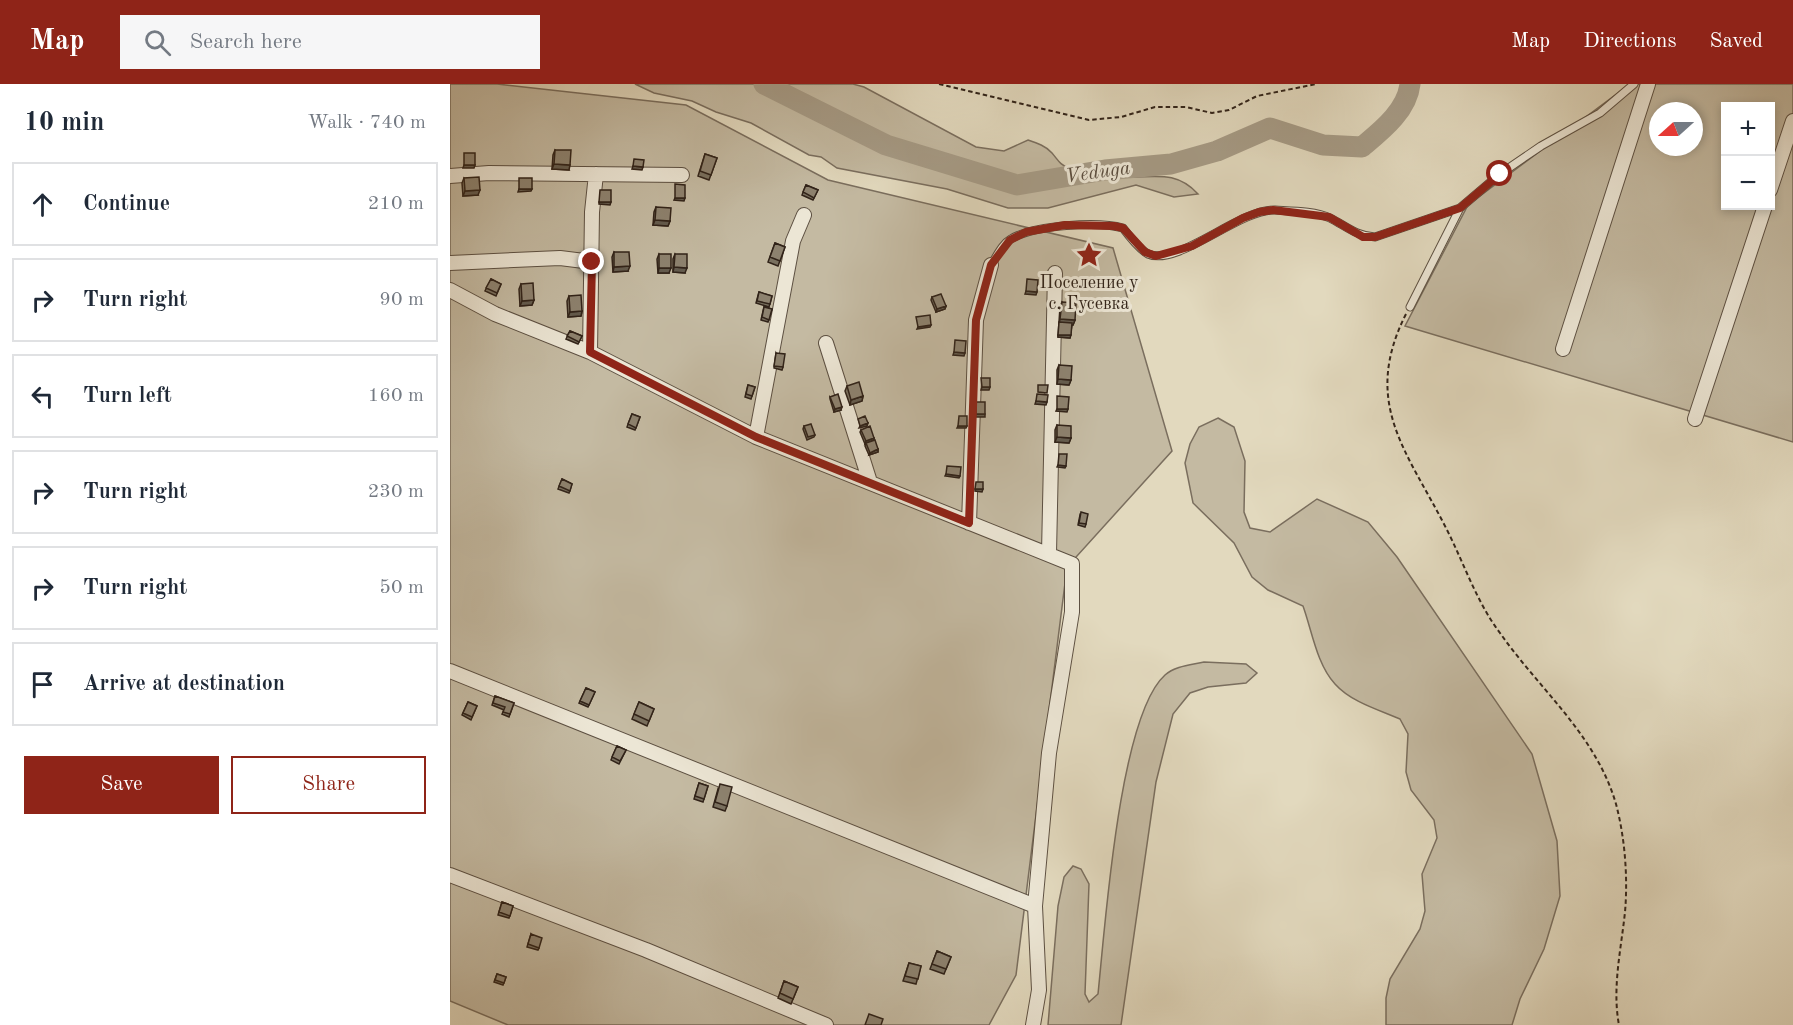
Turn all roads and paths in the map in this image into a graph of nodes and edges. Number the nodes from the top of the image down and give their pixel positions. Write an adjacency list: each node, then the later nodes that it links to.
1 (939, 84): 2 (path)
2 (1316, 84)
3 (1634, 84): 10 (lane)
4 (1648, 84): 20 (street)
5 (1793, 121): 8 (street)
6 (596, 174): 7 (street); 9 (street); 14 (street)
7 (682, 175)
8 (1775, 175)
9 (450, 176)
10 (1460, 208): 15 (lane); 18 (lane)
11 (1764, 210): 22 (street)
12 (804, 215): 23 (street)
13 (450, 262): 14 (street)
14 (592, 262): 21 (street)
15 (991, 265): 25 (street)
16 (1055, 273): 26 (street)
17 (450, 290): 21 (street)
18 (1410, 307): 32 (path)
19 (826, 343): 24 (street)
20 (1563, 349)
21 (590, 352): 23 (street)
22 (1695, 419)
23 (756, 437): 24 (street)
24 (870, 482): 25 (street)
25 (969, 523): 26 (street)
26 (1049, 553): 29 (street)
27 (450, 671): 29 (street)
28 (450, 875): 30 (street)
29 (1035, 906): 31 (street)
30 (826, 1025)
31 (1033, 1025)
32 (1619, 1025)

